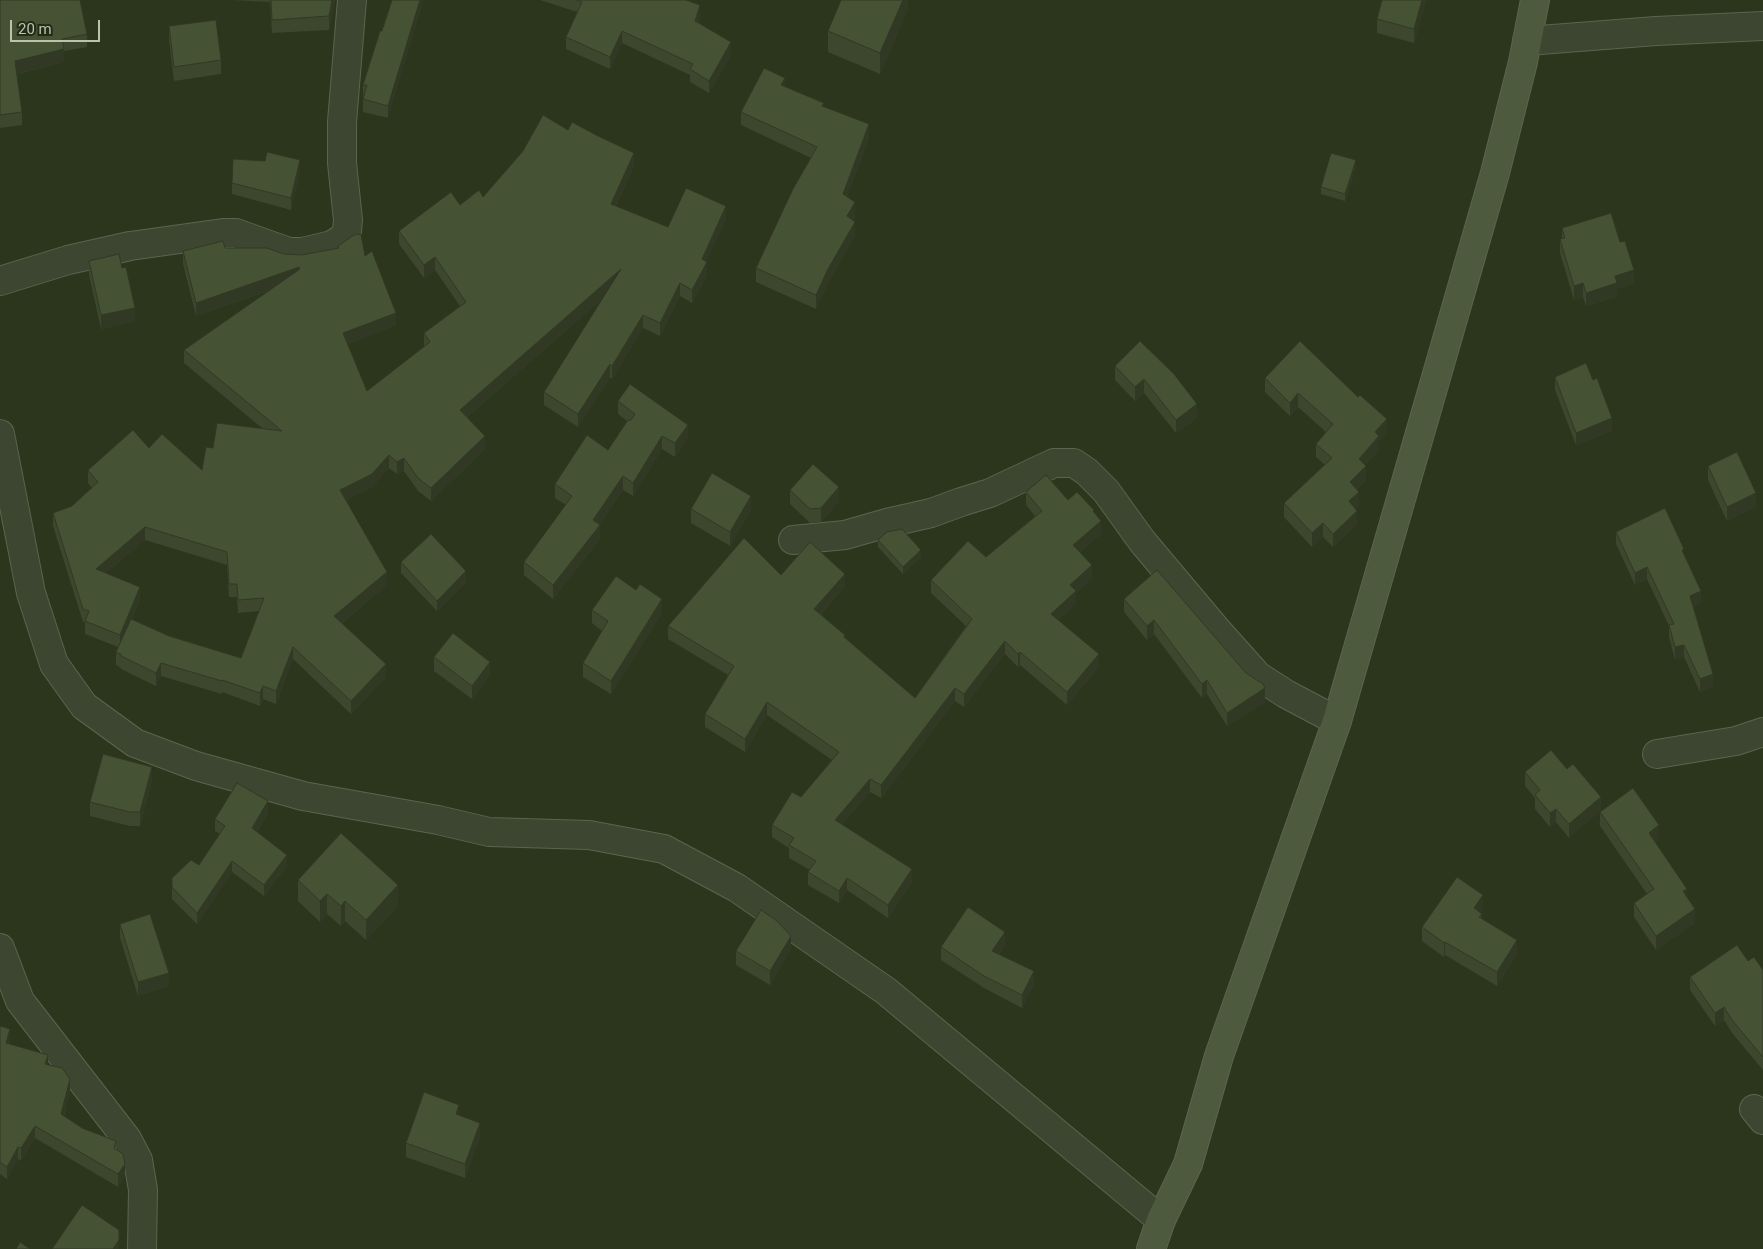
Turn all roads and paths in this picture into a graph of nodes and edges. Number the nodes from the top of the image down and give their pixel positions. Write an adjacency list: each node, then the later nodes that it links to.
1 (352, 0): 5 (street)
2 (1535, 0): 4 (street)
3 (1763, 26): 4 (street)
4 (1527, 41): 8 (street)
5 (0, 281)
6 (2, 452): 12 (street)
7 (793, 540): 8 (street)
8 (1337, 721): 12 (street)
9 (1763, 732): 10 (street)
10 (1656, 754)
11 (0, 948): 13 (street)
12 (1162, 1220): 14 (street)
13 (142, 1249)
14 (1151, 1249)

